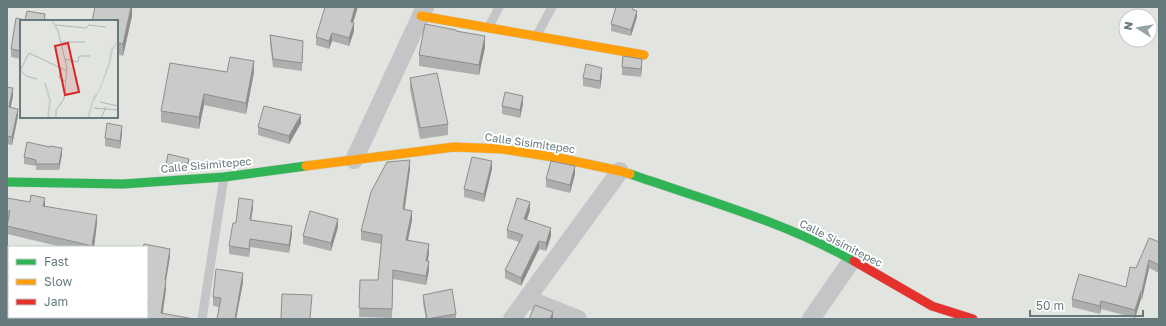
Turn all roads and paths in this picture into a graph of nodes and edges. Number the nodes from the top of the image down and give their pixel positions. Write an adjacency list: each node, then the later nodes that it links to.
1 (499, 7): 4 (lane)
2 (552, 7): 5 (lane)
3 (423, 11): 4 (street); 7 (street)
4 (488, 29): 5 (street)
5 (537, 36): 6 (street)
6 (644, 55)
7 (354, 160): 8 (street, Calle Sisimitepec); 9 (street, Calle Sisimitepec)
8 (620, 171): 11 (street, Calle Sisimitepec); 12 (street)
9 (224, 177): 10 (street, Calle Sisimitepec); 13 (lane)
10 (7, 182)
11 (852, 260): 16 (street); 17 (street, Calle Sisimitepec)
12 (527, 299): 14 (street); 15 (street)
13 (202, 319)
14 (512, 319)
15 (578, 319)
16 (811, 319)
17 (973, 319)

